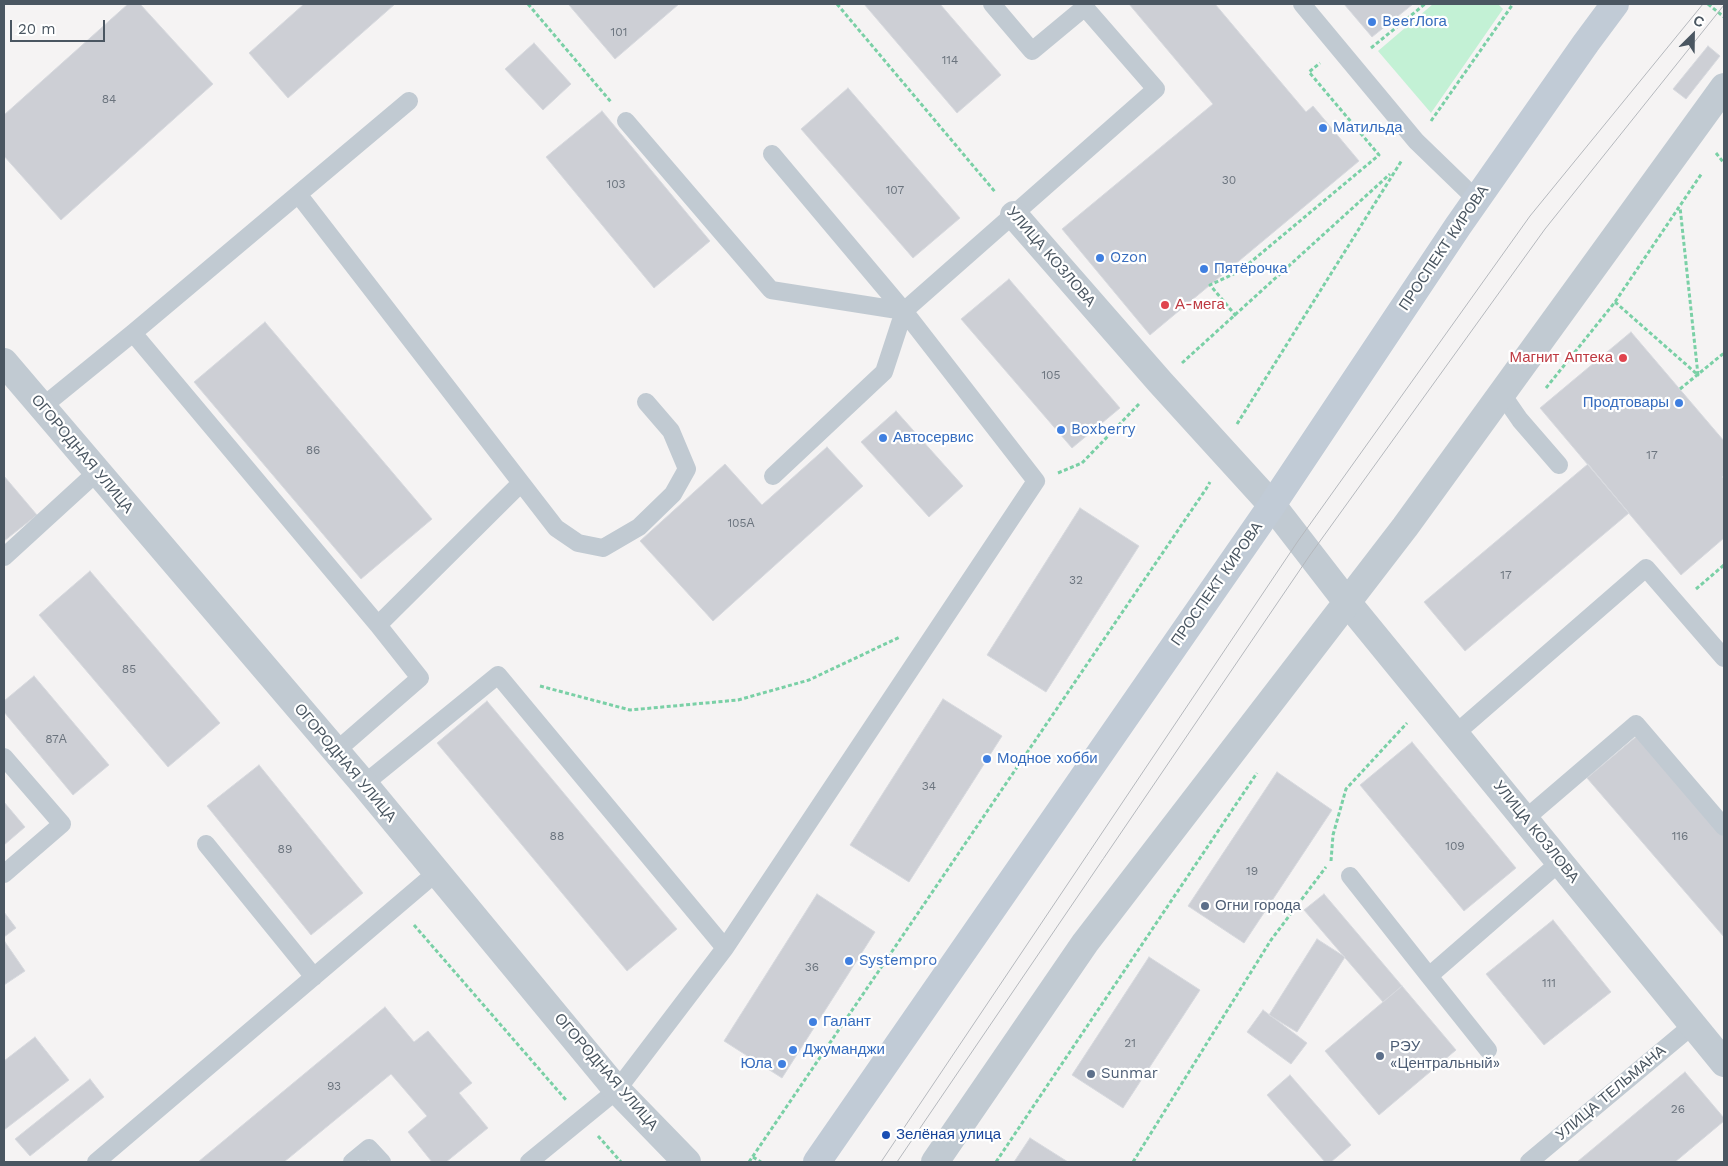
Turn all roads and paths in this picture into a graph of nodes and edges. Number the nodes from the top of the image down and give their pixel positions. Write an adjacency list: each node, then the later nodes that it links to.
1 (528, 4): 15 (path)
2 (837, 4): 24 (path, УЛИЦА КОЗЛОВА)
3 (992, 4): 9 (lane)
4 (1302, 4): 11 (lane)
5 (1425, 4): 11 (path)
6 (1513, 4): 16 (path)
7 (1615, 4): 22 (main road, ПРОСПЕКТ КИРОВА)
8 (1708, 4): 10 (path)
9 (1083, 5): 24 (lane)
10 (1724, 17)
11 (1352, 64): 16 (lane)
12 (1309, 72): 27 (path)
13 (1724, 87): 34 (street)
14 (409, 101): 21 (lane)
15 (626, 121): 26 (lane)
16 (1416, 141): 20 (path); 22 (lane)
17 (1716, 153): 19 (path)
18 (772, 154): 26 (lane)
19 (1724, 163)
20 (1394, 171): 27 (path); 37 (path)
21 (298, 194): 28 (lane); 42 (lane)
22 (1477, 200): 43 (main road, ПРОСПЕКТ КИРОВА)
23 (1680, 206): 31 (path)
24 (1014, 214): 26 (lane); 32 (street, УЛИЦА КОЗЛОВА)
25 (1615, 302): 31 (path)
26 (904, 311): 40 (lane); 41 (lane)
27 (1236, 316): 32 (path)
28 (133, 332): 36 (lane); 48 (lane)
29 (1724, 353): 31 (path)
30 (4, 362): 36 (street, ОГОРОДНАЯ УЛИЦА)
31 (1698, 375): 33 (path)
32 (1160, 382): 37 (street, УЛИЦА КОЗЛОВА); 41 (path)
33 (1680, 389)
34 (1502, 394): 38 (lane); 46 (street)
35 (646, 402): 42 (lane)
36 (42, 406): 39 (street, ОГОРОДНАЯ УЛИЦА)
37 (1223, 452): 43 (street, УЛИЦА КОЗЛОВА); 74 (path)
38 (1559, 465)
39 (97, 472): 44 (lane); 54 (street, ОГОРОДНАЯ УЛИЦА)
40 (773, 476)
41 (1036, 481): 66 (lane)
42 (521, 483): 48 (lane)
43 (1272, 505): 46 (street, УЛИЦА КОЗЛОВА); 83 (main road, ПРОСПЕКТ КИРОВА)
44 (4, 557)
45 (1724, 565): 47 (path)
46 (1348, 602): 52 (street, УЛИЦА КОЗЛОВА); 84 (street)
47 (1678, 605): 50 (lane); 53 (lane)
48 (378, 625): 54 (lane)
49 (903, 636): 51 (path)
50 (1724, 658)
51 (498, 675): 56 (lane); 66 (lane)
52 (1428, 701): 53 (street, УЛИЦА КОЗЛОВА); 60 (path)
53 (1455, 734): 57 (street, УЛИЦА КОЗЛОВА)
54 (336, 752): 56 (street, ОГОРОДНАЯ УЛИЦА)
55 (4, 757): 63 (lane)
56 (364, 784): 62 (street, ОГОРОДНАЯ УЛИЦА)
57 (1525, 819): 58 (lane); 61 (street, УЛИЦА КОЗЛОВА)
58 (1724, 826)
59 (206, 844): 67 (lane)
60 (1330, 860): 64 (path); 85 (path)
61 (1560, 862): 68 (lane); 69 (street, УЛИЦА КОЗЛОВА)
62 (437, 872): 65 (lane); 72 (street, ОГОРОДНАЯ УЛИЦА)
63 (4, 874)
64 (1350, 876): 68 (lane)
65 (397, 906): 67 (lane); 73 (path)
66 (725, 948): 72 (lane)
67 (314, 976): 75 (lane)
68 (1429, 976): 70 (lane)
69 (1693, 1025): 71 (street, УЛИЦА КОЗЛОВА); 86 (lane, УЛИЦА ТЕЛЬМАНА)
70 (1488, 1050)
71 (1724, 1063)
72 (617, 1090): 73 (lane); 80 (street, ОГОРОДНАЯ УЛИЦА)
73 (582, 1119): 78 (lane); 79 (path)
74 (753, 1157): 81 (path); 82 (path)
75 (96, 1162)
76 (352, 1162): 77 (lane)
77 (382, 1162)
78 (529, 1162)
79 (621, 1162)
80 (686, 1162)
81 (749, 1162)
82 (761, 1162)
83 (816, 1162)
84 (935, 1162)
85 (1133, 1162)
86 (1529, 1162)

